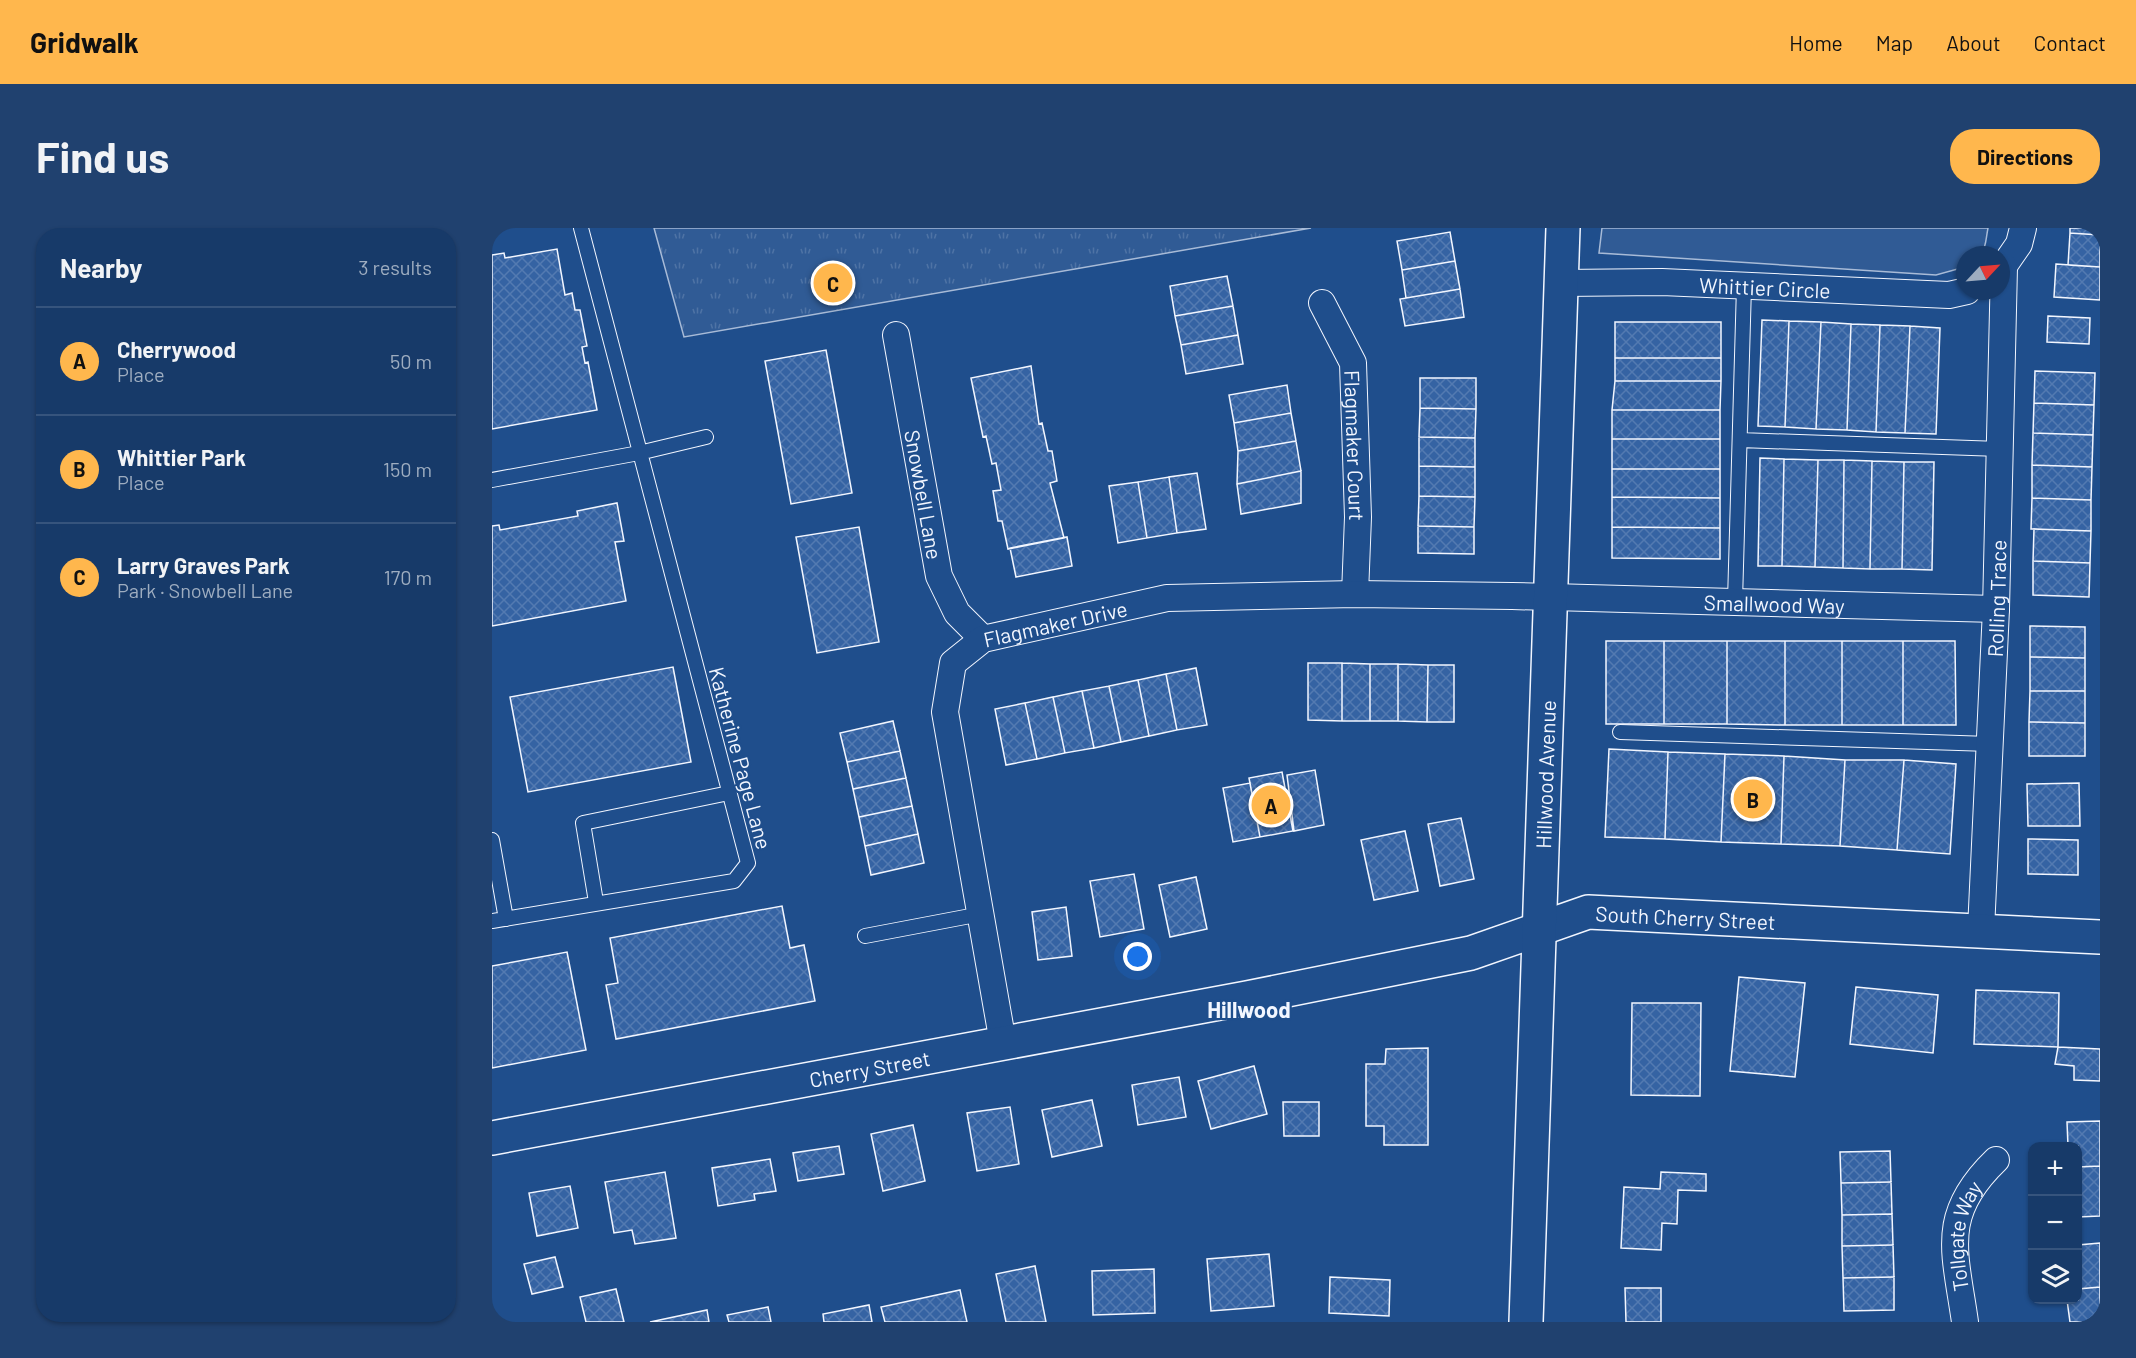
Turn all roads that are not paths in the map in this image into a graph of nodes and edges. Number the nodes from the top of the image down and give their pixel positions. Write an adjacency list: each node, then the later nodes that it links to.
1 (581, 228): 14 (lane, Katherine Page Lane)
2 (1563, 228): 5 (street, Hillwood Avenue)
3 (2023, 228): 4 (street)
4 (2010, 258)
5 (1561, 283): 6 (street, Whittier Circle); 17 (street, Hillwood Avenue)
6 (1744, 286): 7 (street, Whittier Circle); 12 (lane)
7 (1956, 293)
8 (2002, 300): 13 (street, Rolling Trace)
9 (1322, 303): 16 (street, Flagmaker Court)
10 (896, 335): 20 (street, Snowbell Lane)
11 (706, 437): 14 (lane)
12 (1740, 440): 13 (lane); 18 (lane)
13 (2000, 449): 19 (street, Rolling Trace)
14 (639, 453): 15 (lane); 23 (lane, Katherine Page Lane)
15 (492, 480)
16 (1355, 594): 17 (street, Flagmaker Drive); 20 (street, Flagmaker Drive)
17 (1550, 597): 18 (street, Smallwood Way); 28 (street, Hillwood Avenue)
18 (1735, 601): 19 (street, Smallwood Way)
19 (1996, 609): 22 (street, Rolling Trace)
20 (983, 639): 26 (street, Flagmaker Drive)
21 (1620, 732): 22 (lane)
22 (1990, 744): 29 (street, Rolling Trace)
23 (729, 794): 25 (lane); 25 (lane, Katherine Page Lane)
24 (492, 840): 27 (lane, Katherine Page Lane)
25 (596, 903): 27 (lane, Katherine Page Lane)
26 (981, 914): 30 (lane); 33 (street, Flagmaker Drive)
27 (499, 920)
28 (1541, 927): 29 (street, South Cherry Street); 32 (street, South Cherry Street); 36 (street, Hillwood Avenue)
29 (1981, 930): 31 (street, South Cherry Street)
30 (865, 936)
31 (2100, 937)
32 (1247, 998): 33 (street, Cherry Street)
33 (1003, 1043): 34 (street, Cherry Street)
34 (492, 1138)
35 (1996, 1160): 37 (street, Tollgate Way)
36 (1526, 1322)
37 (1965, 1322)

